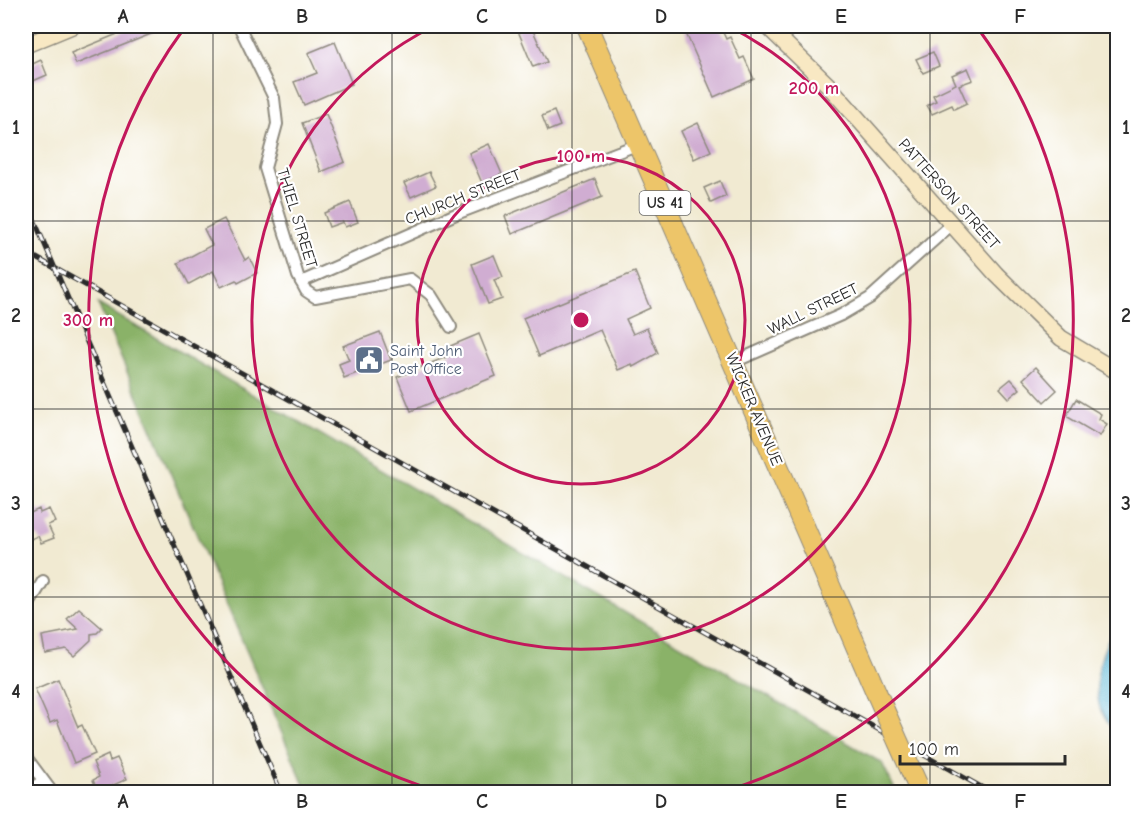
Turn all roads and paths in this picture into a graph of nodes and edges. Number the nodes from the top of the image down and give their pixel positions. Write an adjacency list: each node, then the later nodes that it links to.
1 (72, 26): 5 (street)
2 (240, 26): 8 (street, THIEL STREET)
3 (587, 26): 6 (highway, WICKER AVENUE / US 41)
4 (767, 26): 7 (street, PATTERSON STREET)
5 (26, 45)
6 (639, 144): 8 (street, CHURCH STREET); 10 (highway, WICKER AVENUE / US 41)
7 (952, 224): 10 (street, WALL STREET); 11 (street, PATTERSON STREET)
8 (301, 282): 9 (street, THIEL STREET)
9 (451, 327)
10 (734, 362): 16 (highway, WICKER AVENUE / US 41, bridge)
11 (1118, 372)
12 (43, 581): 13 (street)
13 (26, 609)
14 (26, 757): 15 (street)
15 (42, 781): 17 (street); 18 (street)
16 (919, 788)
17 (28, 792)
18 (52, 792)

